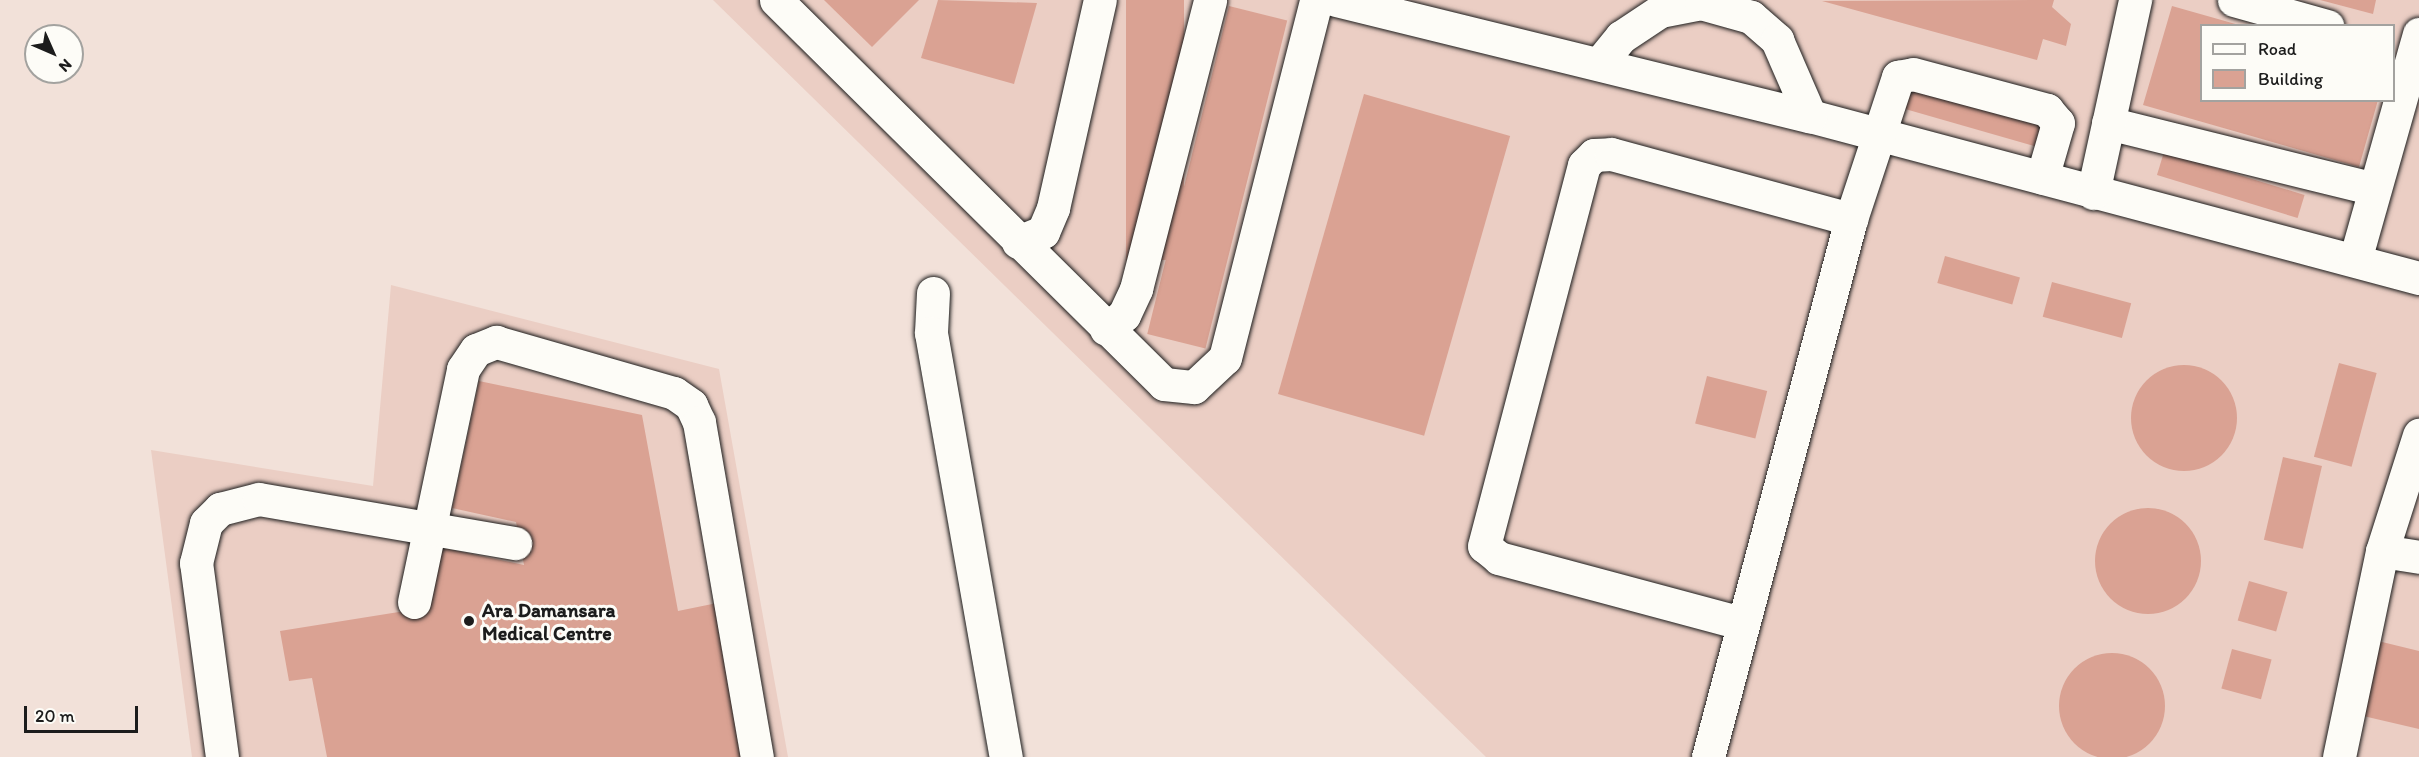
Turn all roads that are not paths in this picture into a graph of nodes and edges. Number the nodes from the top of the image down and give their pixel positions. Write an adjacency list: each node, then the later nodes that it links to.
1 (776, 0): 20 (lane)
2 (1100, 0): 20 (lane)
3 (1210, 0): 24 (lane)
4 (1316, 0): 24 (lane)
5 (1336, 0): 10 (lane)
6 (2135, 0): 14 (lane)
7 (2234, 0): 8 (lane)
8 (2320, 24)
9 (2408, 42): 11 (lane)
10 (1599, 64): 13 (lane); 13 (lane)
11 (2395, 98)
12 (2394, 102): 17 (lane)
13 (1810, 116): 15 (lane)
14 (2108, 123): 17 (lane); 18 (lane)
15 (1876, 134): 16 (lane); 16 (lane); 19 (lane)
16 (2042, 178): 18 (lane)
17 (2374, 189): 21 (lane)
18 (2093, 193): 21 (lane)
19 (1851, 219): 31 (lane); 31 (lane)
20 (1018, 242): 24 (lane)
21 (2355, 260): 22 (lane)
22 (2419, 278)
23 (933, 293): 34 (lane)
24 (1106, 330)
25 (2419, 435): 28 (lane)
26 (430, 526): 27 (lane); 30 (lane); 32 (lane); 33 (lane)
27 (515, 543)
28 (2382, 551): 29 (lane); 36 (lane)
29 (2419, 556)
30 (414, 602)
31 (1741, 623): 35 (lane)
32 (222, 757)
33 (757, 757)
34 (1006, 757)
35 (1708, 757)
36 (2339, 757)

